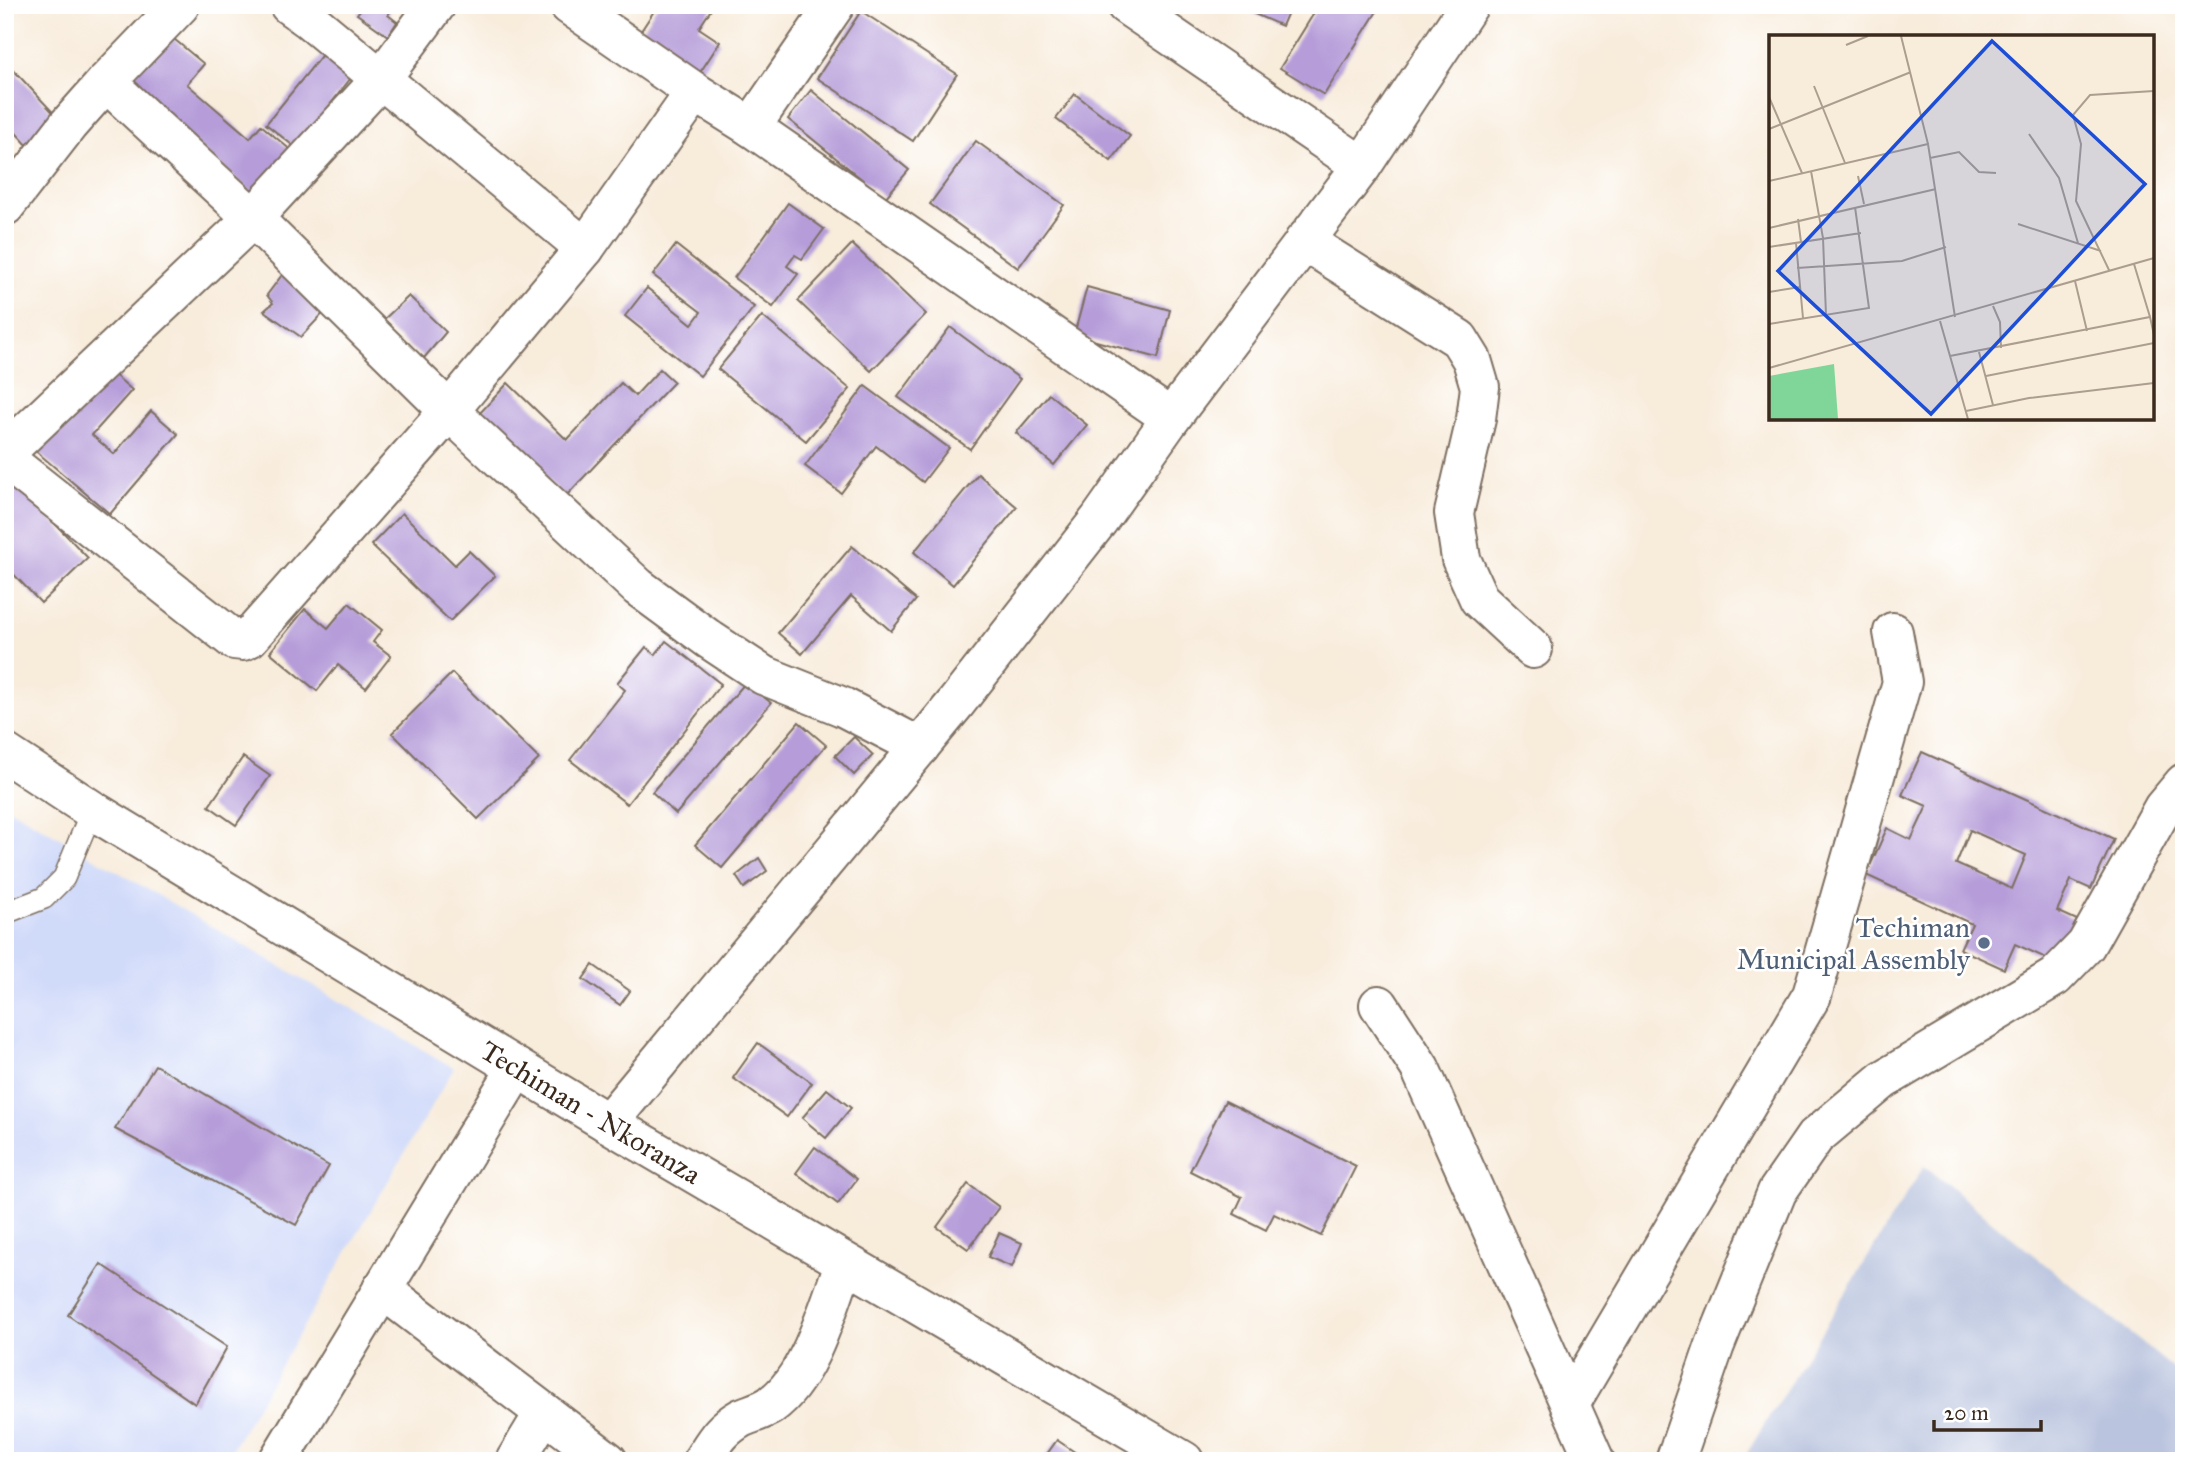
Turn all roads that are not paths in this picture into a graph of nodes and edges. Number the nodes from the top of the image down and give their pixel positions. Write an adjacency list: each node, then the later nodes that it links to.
1 (180, 5): 9 (street)
2 (289, 5): 8 (street)
3 (436, 5): 8 (street)
4 (569, 5): 10 (street)
5 (835, 5): 11 (street)
6 (1126, 5): 12 (street)
7 (1469, 5): 12 (street)
8 (381, 79): 14 (street); 16 (street)
9 (106, 82): 13 (street); 14 (street)
10 (695, 92): 11 (street); 16 (street)
11 (751, 127): 18 (street)
12 (1362, 166): 15 (street)
13 (11, 189)
14 (253, 218): 17 (street); 19 (street)
15 (1304, 241): 18 (street); 22 (street)
16 (586, 248): 17 (street)
17 (449, 411): 20 (street); 23 (street)
18 (1171, 418): 23 (street)
19 (5, 453)
20 (5, 459)
21 (1894, 632): 33 (street)
22 (1533, 649)
23 (920, 747): 30 (street)
24 (5, 753): 26 (street, Techiman - Nkoranza)
25 (2184, 783): 41 (street)
26 (92, 810): 27 (lane); 29 (street, Techiman - Nkoranza)
27 (5, 913)
28 (1380, 1005): 33 (street)
29 (517, 1068): 30 (street, Techiman - Nkoranza); 32 (street)
30 (608, 1123): 31 (street, Techiman - Nkoranza)
31 (844, 1264): 38 (street); 39 (street, Techiman - Nkoranza)
32 (382, 1289): 34 (street); 35 (street)
33 (1570, 1404): 40 (street)
34 (544, 1413): 36 (street); 37 (street)
35 (278, 1461)
36 (515, 1461)
37 (608, 1461)
38 (702, 1461)
39 (1184, 1461)
40 (1595, 1461)
41 (1675, 1461)

